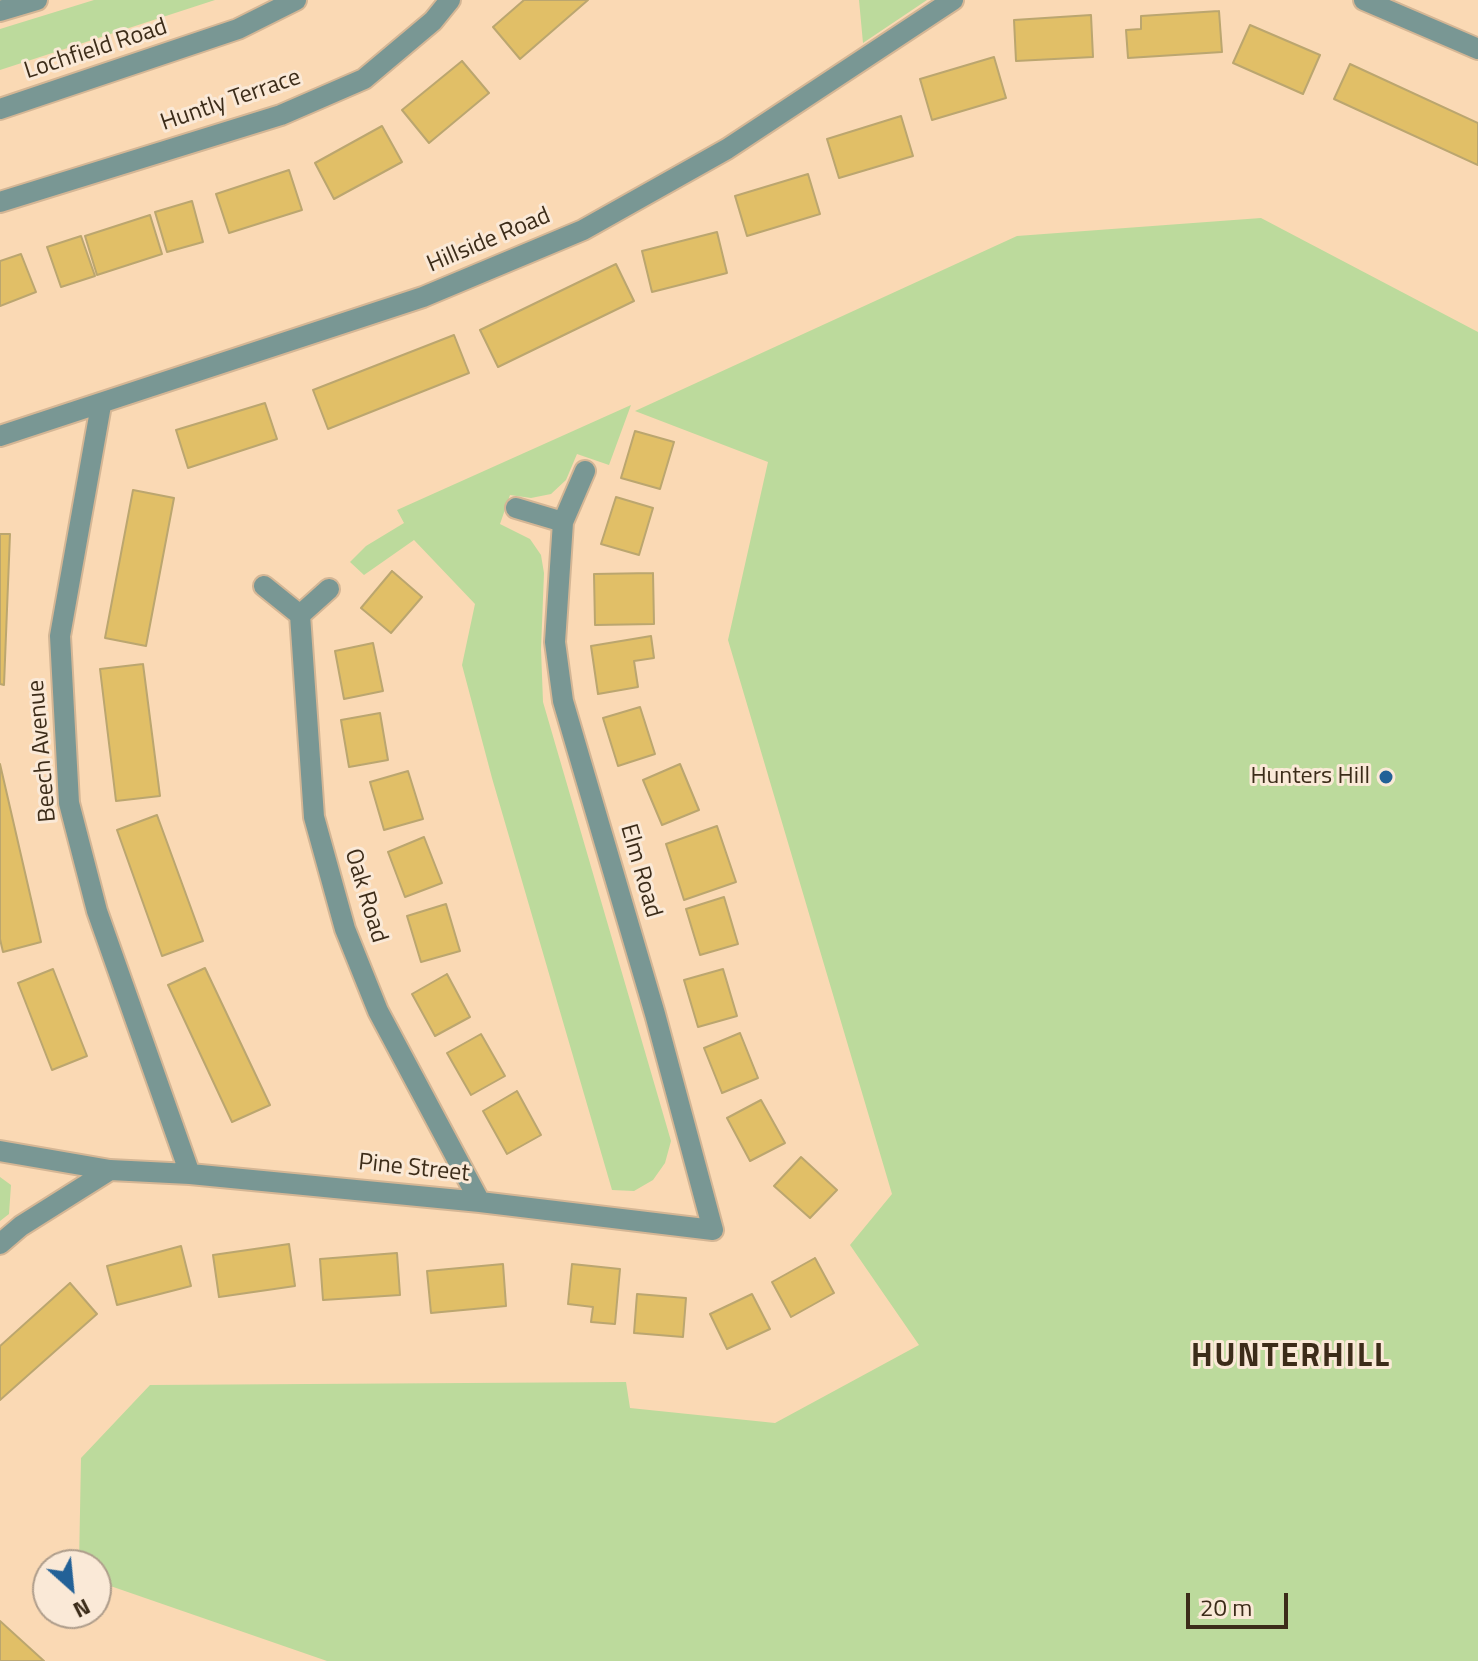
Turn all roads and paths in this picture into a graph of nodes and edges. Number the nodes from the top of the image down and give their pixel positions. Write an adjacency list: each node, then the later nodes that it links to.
1 (37, 0): 6 (street)
2 (296, 0): 8 (street, Lochfield Road)
3 (450, 0): 9 (street, Huntly Terrace)
4 (953, 0): 10 (street, Hillside Road)
5 (1364, 0): 7 (street)
6 (0, 11)
7 (1478, 49)
8 (0, 109)
9 (0, 202)
10 (101, 405): 11 (street, Hillside Road); 20 (street, Beech Avenue)
11 (0, 436)
12 (585, 471): 14 (street, Elm Road)
13 (516, 508): 14 (street)
14 (563, 522): 22 (street, Elm Road)
15 (264, 586): 17 (street)
16 (329, 589): 17 (street)
17 (300, 615): 21 (street, Oak Road)
18 (0, 1151): 19 (street, Pine Street)
19 (110, 1170): 20 (street, Pine Street); 23 (street)
20 (190, 1174): 21 (street, Pine Street)
21 (480, 1202): 22 (street, Pine Street)
22 (713, 1230)
23 (0, 1244)

